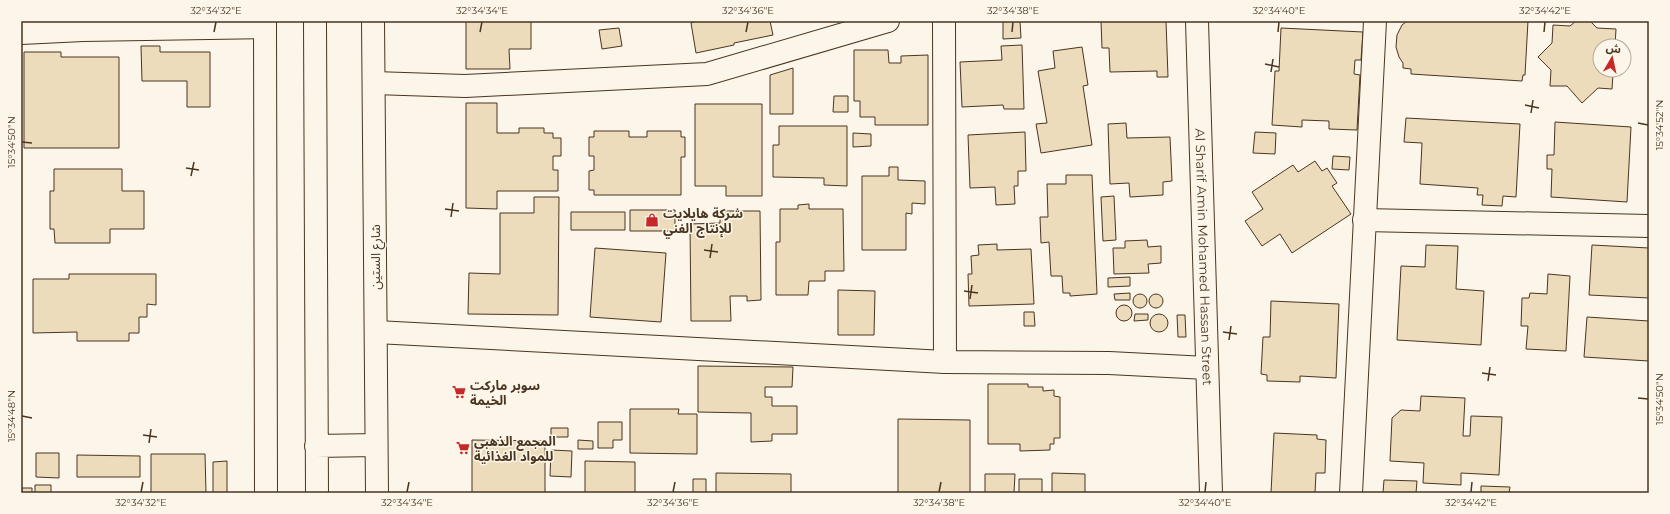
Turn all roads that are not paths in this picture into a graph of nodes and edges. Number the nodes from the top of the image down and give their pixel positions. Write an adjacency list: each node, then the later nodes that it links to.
1 (315, 21): 16 (street)
2 (373, 21): 9 (street, شارع الستين)
3 (888, 21): 9 (street)
4 (944, 21): 13 (street)
5 (1197, 21): 14 (street, Al Sharif Amin Mohamed Hassan Street)
6 (1375, 21): 10 (street)
7 (265, 24): 8 (street); 17 (street)
8 (21, 33)
9 (374, 83): 12 (street, شارع الستين)
10 (1364, 220): 11 (street); 21 (street)
11 (1649, 226)
12 (376, 332): 13 (street); 15 (street, شارع الستين)
13 (945, 362): 14 (street)
14 (1207, 368): 20 (street, Al Sharif Amin Mohamed Hassan Street)
15 (376, 445): 16 (street); 19 (street, شارع الستين)
16 (316, 446): 18 (street)
17 (266, 493)
18 (317, 493)
19 (377, 493)
20 (1211, 493)
21 (1351, 493)

